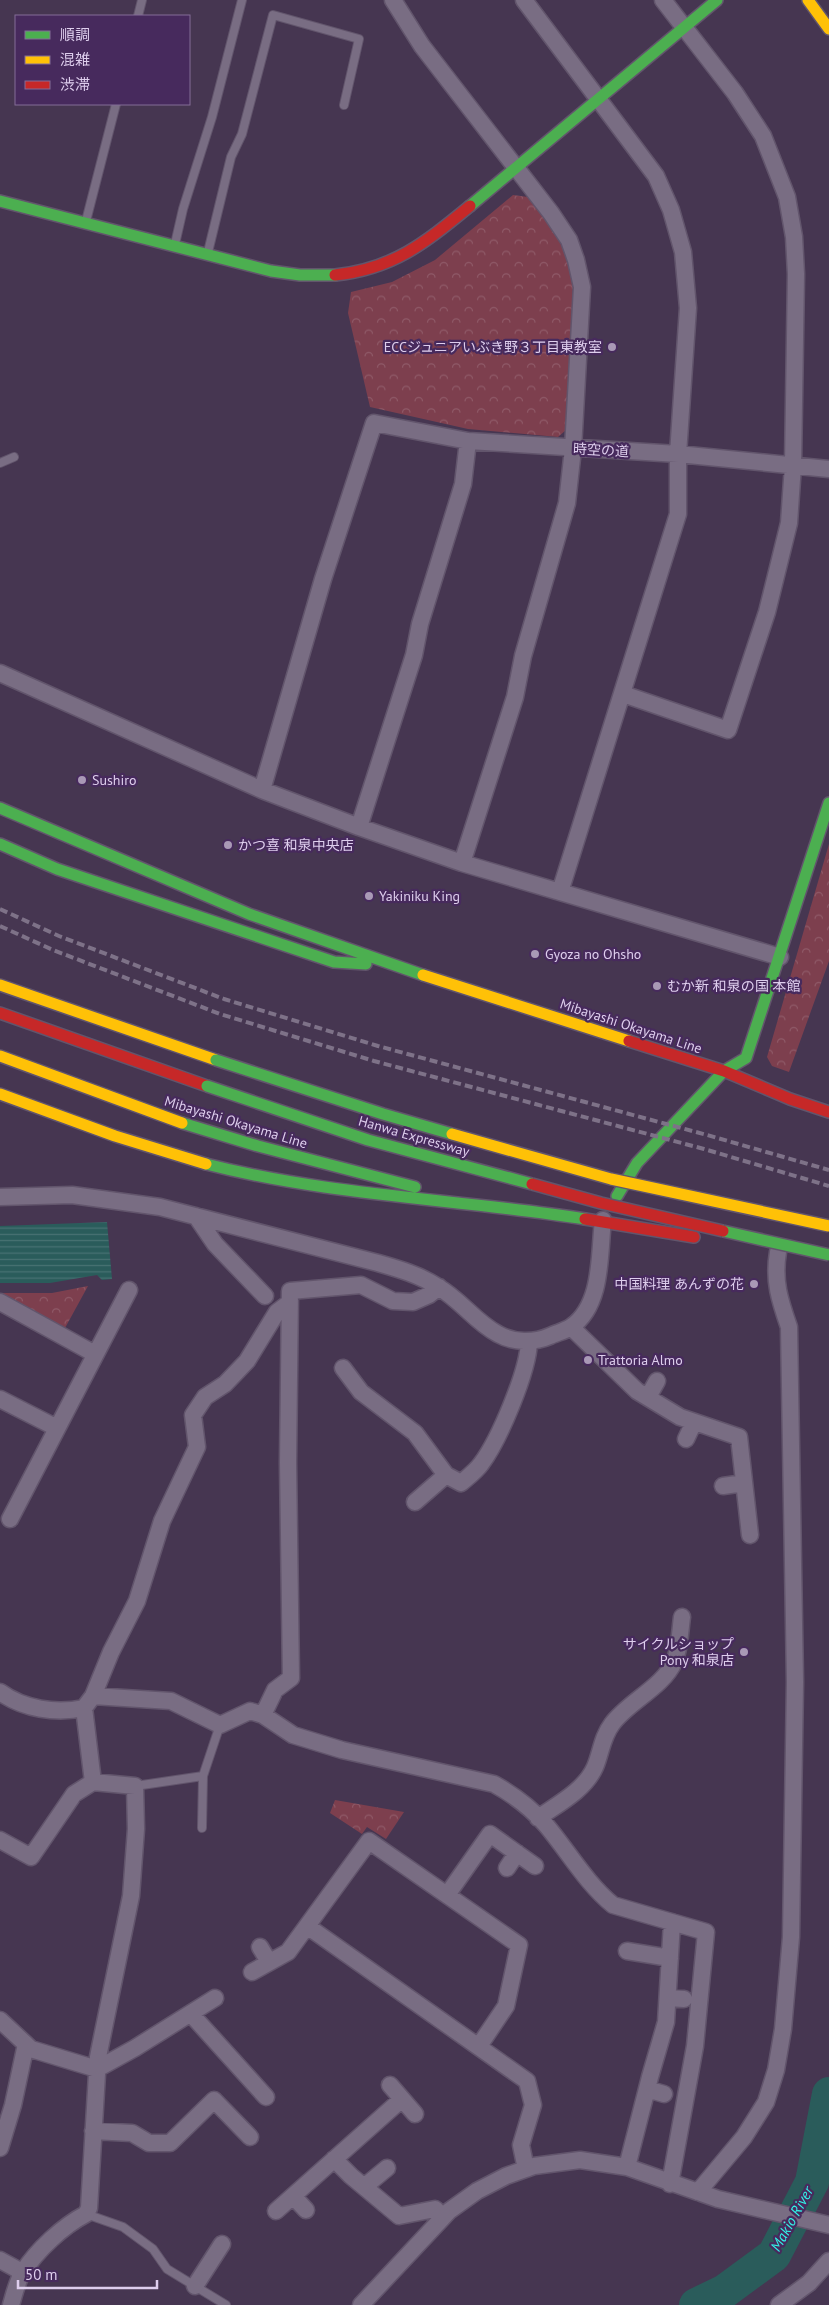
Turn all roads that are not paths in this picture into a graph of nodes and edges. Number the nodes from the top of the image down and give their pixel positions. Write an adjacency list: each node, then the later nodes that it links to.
1 (142, 0): 8 (lane)
2 (242, 0): 17 (lane)
3 (393, 0): 14 (street)
4 (524, 0): 11 (street)
5 (663, 0): 9 (street)
6 (717, 0): 9 (main road)
7 (808, 0): 10 (main road)
8 (138, 15)
9 (684, 29): 11 (main road); 24 (street)
10 (829, 29)
11 (597, 100): 14 (main road); 21 (street)
12 (344, 104): 18 (lane)
13 (116, 105): 16 (lane)
14 (516, 168): 18 (main road); 20 (street)
15 (0, 201): 16 (main road)
16 (85, 223): 17 (main road)
17 (174, 246): 18 (main road)
18 (207, 254)
19 (468, 441): 20 (street, 時空の道); 28 (street, 時空の道); 31 (street)
20 (573, 449): 21 (street, 時空の道); 33 (street)
21 (678, 454): 24 (street, 時空の道); 27 (street)
22 (14, 457): 23 (lane)
23 (0, 463)
24 (793, 465): 25 (street, 時空の道); 27 (street)
25 (829, 469)
26 (0, 673): 28 (street)
27 (623, 694): 34 (street)
28 (262, 790): 31 (street)
29 (829, 803): 35 (main road)
30 (0, 808): 36 (main road, Mibayashi Okayama Line)
31 (359, 826): 33 (street)
32 (0, 844): 36 (main road, Mibayashi Okayama Line)
33 (462, 863): 34 (street)
34 (560, 892): 35 (street)
35 (780, 957): 40 (main road)
36 (394, 966): 40 (main road, Mibayashi Okayama Line)
37 (0, 985): 47 (main road, Hanwa Expressway, bridge)
38 (0, 1013): 49 (main road, Hanwa Expressway, bridge)
39 (0, 1056): 44 (main road, Mibayashi Okayama Line)
40 (724, 1071): 42 (main road, Mibayashi Okayama Line); 46 (main road)
41 (0, 1094): 44 (main road, Mibayashi Okayama Line)
42 (829, 1112)
43 (0, 1198): 45 (street)
44 (469, 1203): 46 (main road, Mibayashi Okayama Line)
45 (196, 1216): 51 (street); 53 (street)
46 (603, 1220): 48 (main road, Mibayashi Okayama Line); 56 (street)
47 (829, 1226)
48 (785, 1254): 50 (main road, Mibayashi Okayama Line); 117 (street)
49 (829, 1255)
50 (829, 1263)
51 (439, 1287): 55 (street); 57 (street)
52 (129, 1290): 58 (street)
53 (265, 1296)
54 (0, 1302): 58 (street)
55 (289, 1303): 74 (street); 75 (street)
56 (571, 1327): 57 (street); 61 (street)
57 (529, 1342): 66 (street)
58 (95, 1354): 64 (street)
59 (344, 1368): 66 (street)
60 (657, 1381): 61 (street)
61 (648, 1397): 63 (street)
62 (0, 1399): 64 (street)
63 (694, 1422): 65 (street); 67 (street)
64 (56, 1428): 70 (street)
65 (686, 1439)
66 (446, 1475): 69 (street)
67 (744, 1483): 68 (street); 71 (street)
68 (723, 1486)
69 (416, 1502)
70 (10, 1519)
71 (750, 1535)
72 (682, 1616): 80 (street)
73 (0, 1692): 74 (street)
74 (88, 1702): 76 (street); 78 (street)
75 (262, 1715): 76 (street); 80 (street)
76 (220, 1725): 77 (lane)
77 (203, 1776): 79 (lane); 81 (lane)
78 (93, 1782): 79 (street); 82 (street)
79 (135, 1786): 101 (street)
80 (538, 1818): 87 (street)
81 (202, 1828)
82 (0, 1840)
83 (518, 1853): 84 (street); 85 (street); 86 (street)
84 (535, 1866)
85 (508, 1868)
86 (447, 1895): 88 (street); 100 (street)
87 (672, 1922): 91 (street); 115 (street)
88 (307, 1926): 92 (street); 100 (street)
89 (260, 1947): 92 (street)
90 (627, 1951): 91 (street)
91 (670, 1958): 95 (street)
92 (269, 1962): 93 (street)
93 (252, 1972)
94 (215, 1998): 97 (street)
95 (668, 1998): 96 (street); 103 (street)
96 (684, 1999)
97 (191, 2014): 101 (street); 105 (street)
98 (0, 2020): 99 (street)
99 (26, 2044): 101 (street); 110 (street)
100 (479, 2046): 114 (street)
101 (97, 2069): 108 (street)
102 (390, 2085): 106 (street)
103 (647, 2089): 104 (street); 112 (street)
104 (664, 2094)
105 (266, 2097)
106 (402, 2099): 107 (street); 111 (street)
107 (415, 2114)
108 (93, 2131): 109 (street); 121 (street)
109 (250, 2137)
110 (0, 2148)
111 (334, 2159): 116 (street); 118 (street)
112 (627, 2167): 114 (street); 115 (street)
113 (387, 2168): 116 (street)
114 (526, 2169): 122 (street)
115 (670, 2184): 117 (street)
116 (364, 2187): 122 (street)
117 (698, 2192): 123 (street)
118 (293, 2196): 119 (street); 120 (street)
119 (306, 2210)
120 (276, 2211)
121 (86, 2214): 127 (street); 128 (lane)
122 (443, 2217): 131 (street)
123 (829, 2225)
124 (222, 2244): 128 (street)
125 (0, 2260): 127 (street)
126 (829, 2261): 132 (street)
127 (22, 2272): 129 (street)
128 (196, 2286): 130 (lane)
129 (11, 2305)
130 (226, 2305)
131 (361, 2305)
132 (779, 2305)

